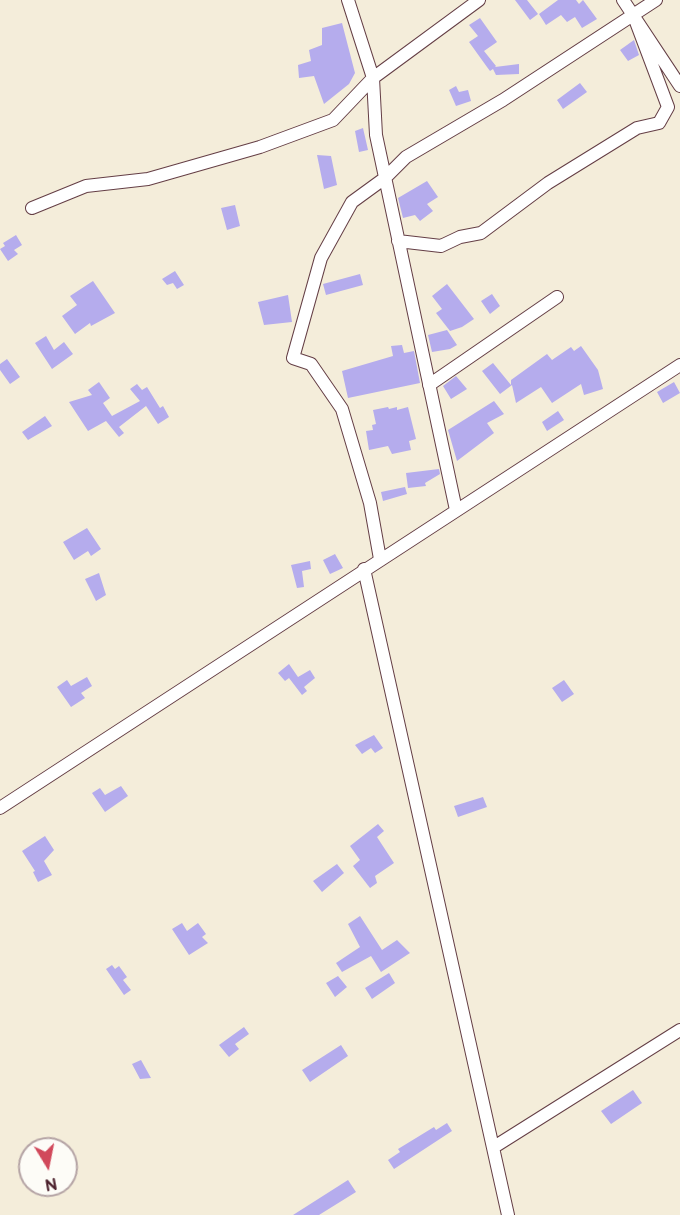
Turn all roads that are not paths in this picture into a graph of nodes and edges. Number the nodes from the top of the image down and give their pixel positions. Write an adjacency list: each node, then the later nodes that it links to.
1 (348, 0): 8 (street)
2 (479, 0): 8 (street)
3 (623, 0): 5 (street)
4 (656, 0): 5 (street)
5 (633, 14): 6 (street); 10 (street); 12 (street)
6 (666, 62): 7 (street); 9 (street)
7 (680, 64)
8 (373, 78): 10 (street); 11 (street)
9 (680, 86)
10 (385, 178): 12 (street); 17 (street)
11 (32, 207)
12 (398, 241): 15 (street)
13 (557, 297): 15 (street)
14 (680, 364): 16 (street)
15 (429, 385): 16 (street)
16 (456, 510): 17 (street)
17 (380, 559): 18 (street)
18 (364, 569): 19 (street); 21 (street)
19 (0, 808)
20 (680, 1030): 21 (street)
21 (494, 1147): 22 (street)
22 (508, 1215)

